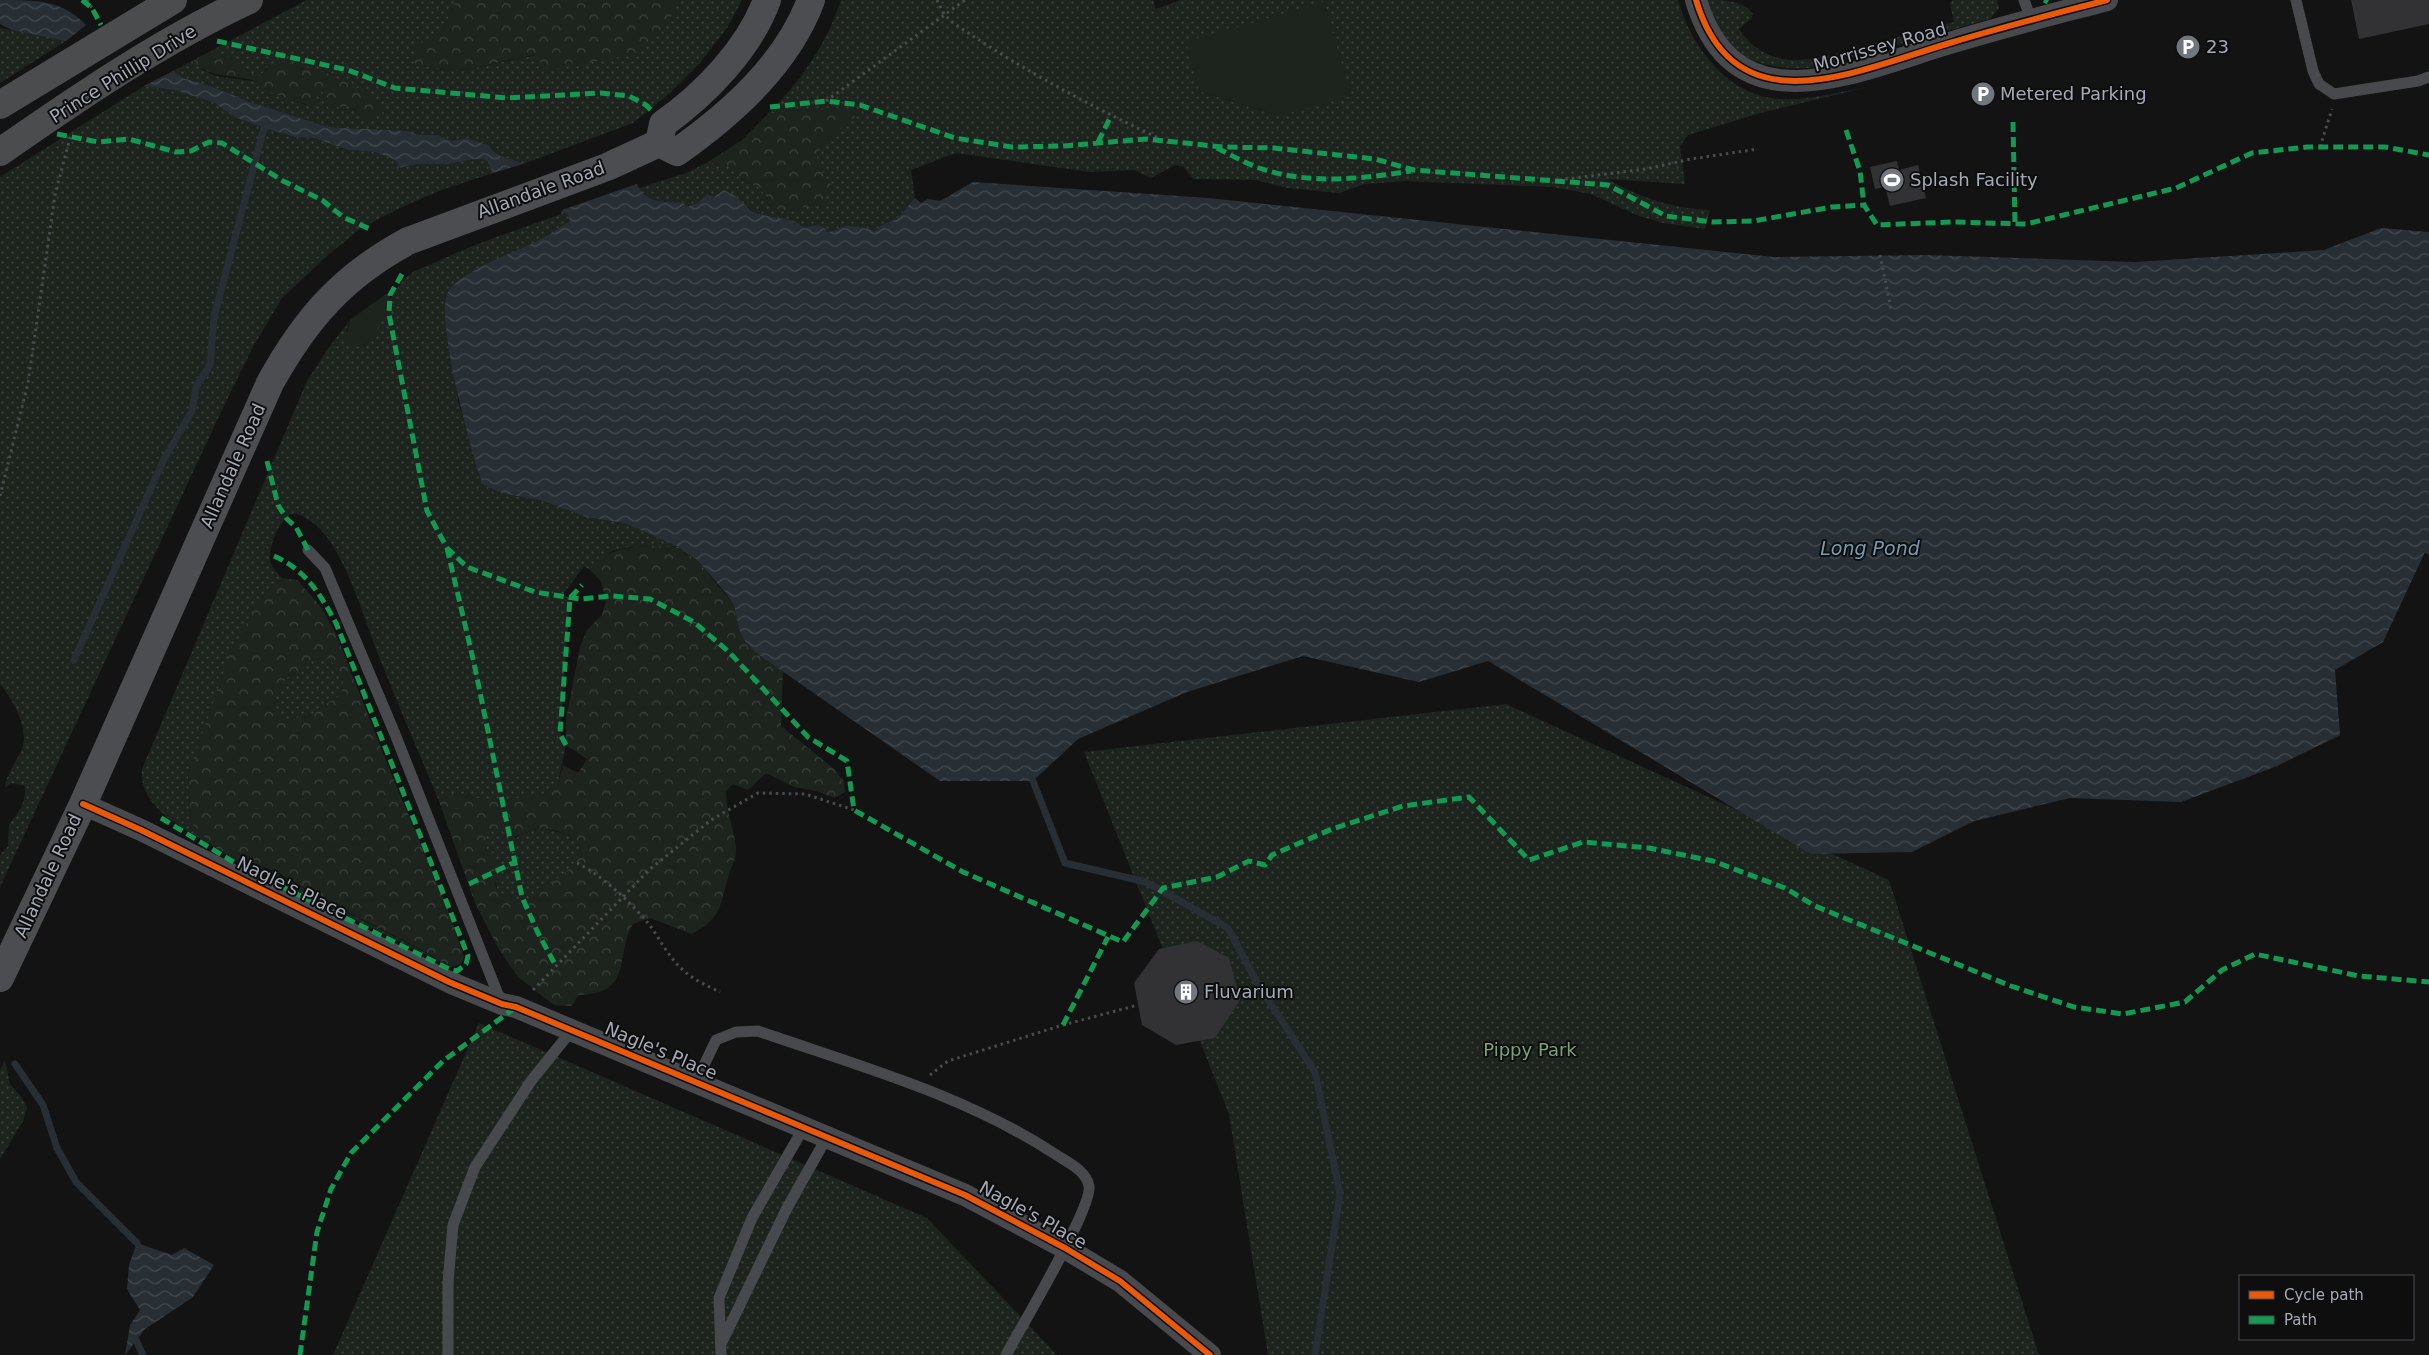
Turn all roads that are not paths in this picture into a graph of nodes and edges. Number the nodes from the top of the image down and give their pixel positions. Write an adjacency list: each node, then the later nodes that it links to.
1 (173, 0): 10 (main road, Prince Phillip Drive)
2 (247, 0): 12 (main road, Prince Phillip Drive)
3 (766, 0): 11 (main road)
4 (811, 0): 11 (main road)
5 (1696, 0): 8 (street, Morrissey Road)
6 (2107, 0): 8 (street, Morrissey Road)
7 (2296, 0): 9 (lane)
8 (2028, 9)
9 (2429, 77)
10 (0, 105)
11 (659, 144): 14 (main road, Allandale Road)
12 (0, 152)
13 (308, 550): 16 (lane)
14 (83, 804): 15 (main road, Allandale Road); 16 (street, Nagle's Place)
15 (0, 978)
16 (509, 1005): 17 (street, Nagle's Place)
17 (572, 1030): 18 (street, Nagle's Place); 23 (lane)
18 (696, 1082): 19 (street, Nagle's Place); 21 (lane)
19 (804, 1127): 20 (street, Nagle's Place); 22 (lane)
20 (827, 1137): 21 (street, Nagle's Place); 22 (lane)
21 (1065, 1248): 24 (lane); 25 (street, Nagle's Place)
22 (721, 1350)
23 (448, 1355)
24 (1006, 1355)
25 (1210, 1355)

